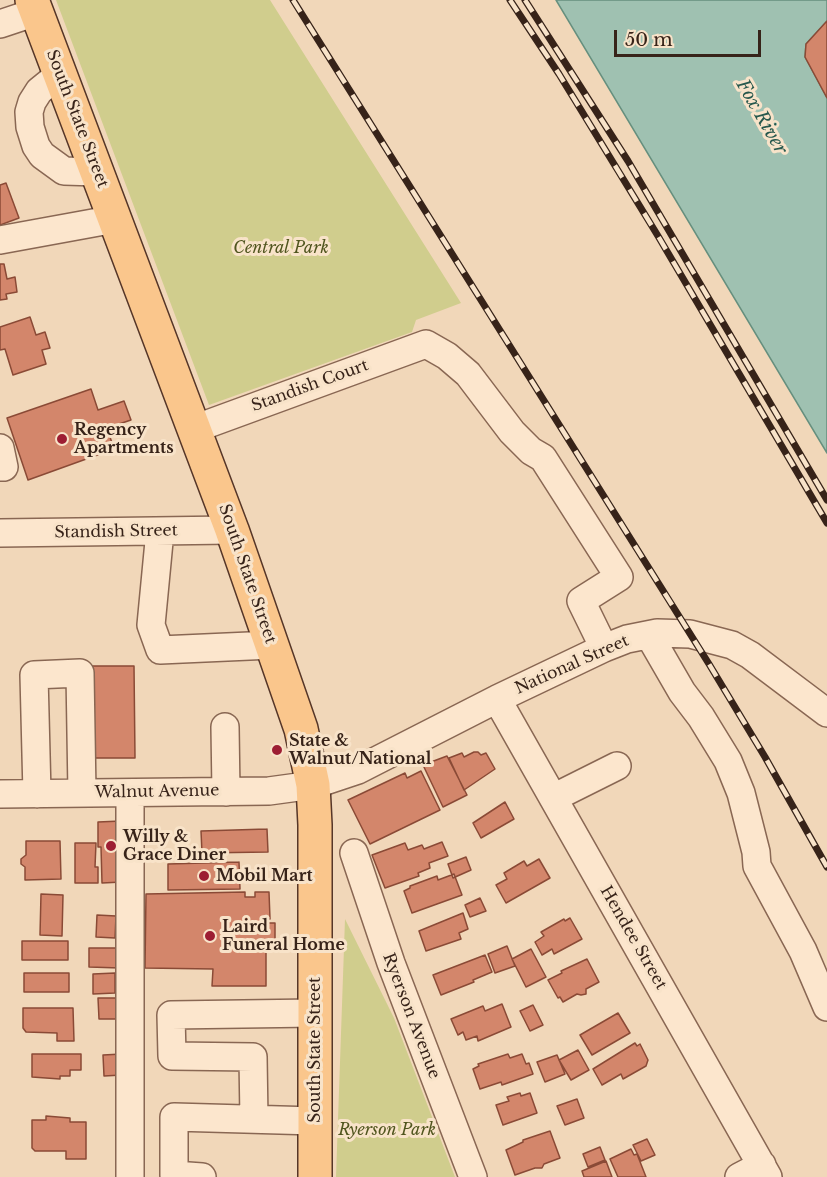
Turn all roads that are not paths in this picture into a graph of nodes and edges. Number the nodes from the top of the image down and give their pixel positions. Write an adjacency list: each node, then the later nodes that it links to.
1 (34, 6): 2 (street); 3 (main road, South State Street)
2 (0, 24)
3 (60, 74): 4 (main road, South State Street); 4 (street)
4 (97, 172): 5 (main road, South State Street)
5 (115, 219): 6 (street); 7 (main road, South State Street)
6 (0, 240)
7 (194, 429): 10 (main road, South State Street); 15 (street, Standish Court)
8 (0, 448): 9 (street)
9 (0, 467)
10 (232, 530): 11 (street, Standish Street); 14 (main road, South State Street)
11 (160, 531): 12 (street, Standish Street); 14 (street)
12 (0, 533)
13 (649, 635): 15 (street, National Street); 17 (street, National Street); 28 (street)
14 (272, 645): 20 (main road, South State Street)
15 (604, 648): 16 (street, National Street)
16 (497, 699): 20 (street, National Street); 26 (street, Hendee Street)
17 (827, 713)
18 (225, 727): 21 (street)
19 (617, 766): 26 (street)
20 (313, 785): 21 (street, Walnut Avenue); 29 (main road, South State Street)
21 (226, 792): 23 (street, Walnut Avenue)
22 (82, 793): 23 (street, Walnut Avenue); 24 (street, Walnut Avenue); 24 (street)
23 (130, 793): 33 (street)
24 (37, 794): 25 (street, Walnut Avenue)
25 (0, 795)
26 (553, 798): 32 (street, Hendee Street)
27 (354, 853): 36 (street, Ryerson Avenue)
28 (827, 1007)
29 (315, 1013): 30 (street); 31 (main road, South State Street)
30 (255, 1119): 31 (street); 34 (street)
31 (315, 1120): 35 (main road, South State Street)
32 (757, 1173)
33 (130, 1177)
34 (202, 1177)
35 (315, 1177)
36 (472, 1177)

